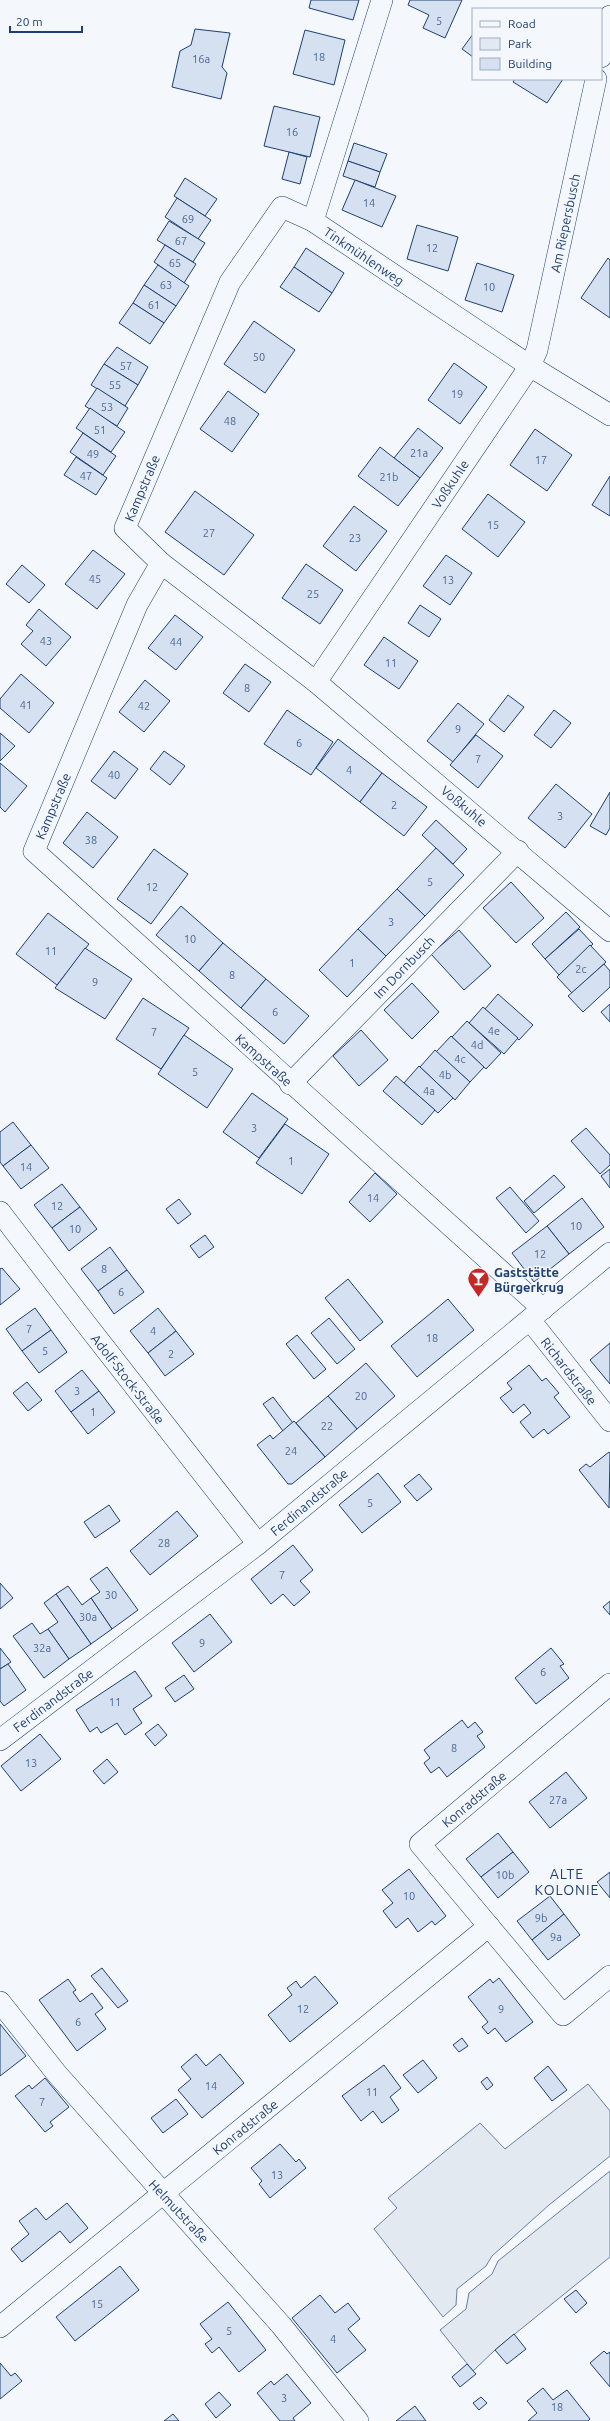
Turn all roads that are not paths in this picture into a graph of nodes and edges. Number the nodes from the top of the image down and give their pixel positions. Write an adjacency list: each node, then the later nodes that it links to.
1 (382, 0): 5 (street, Tinkmühlenweg)
2 (610, 16): 3 (street)
3 (602, 52)
4 (596, 80): 6 (street, Am Riepersbusch)
5 (313, 221): 6 (street, Tinkmühlenweg); 8 (street, Kampstraße)
6 (530, 366): 7 (street, Tinkmühlenweg); 9 (street, Voßkuhle)
7 (610, 416)
8 (161, 562): 9 (street, Voßkuhle); 12 (street, Kampstraße)
9 (316, 682): 10 (street, Voßkuhle)
10 (518, 851): 11 (street, Voßkuhle); 12 (street, Im Dornbusch)
11 (610, 931)
12 (290, 1084): 15 (street, Kampstraße)
13 (0, 1212): 17 (street, Adolf-Stock-Straße)
14 (610, 1253): 15 (street, Ferdinandstraße)
15 (536, 1315): 16 (street, Richardstraße); 17 (street, Ferdinandstraße)
16 (610, 1421)
17 (258, 1544): 19 (street, Ferdinandstraße)
18 (610, 1684): 20 (street, Konradstraße)
19 (0, 1740)
20 (489, 1926): 21 (street, Konradstraße); 23 (street, Konradstraße)
21 (610, 1976)
22 (0, 2002): 23 (street, Helmutstraße)
23 (163, 2194): 24 (street, Konradstraße); 25 (street, Helmutstraße)
24 (0, 2327)
25 (358, 2421)

